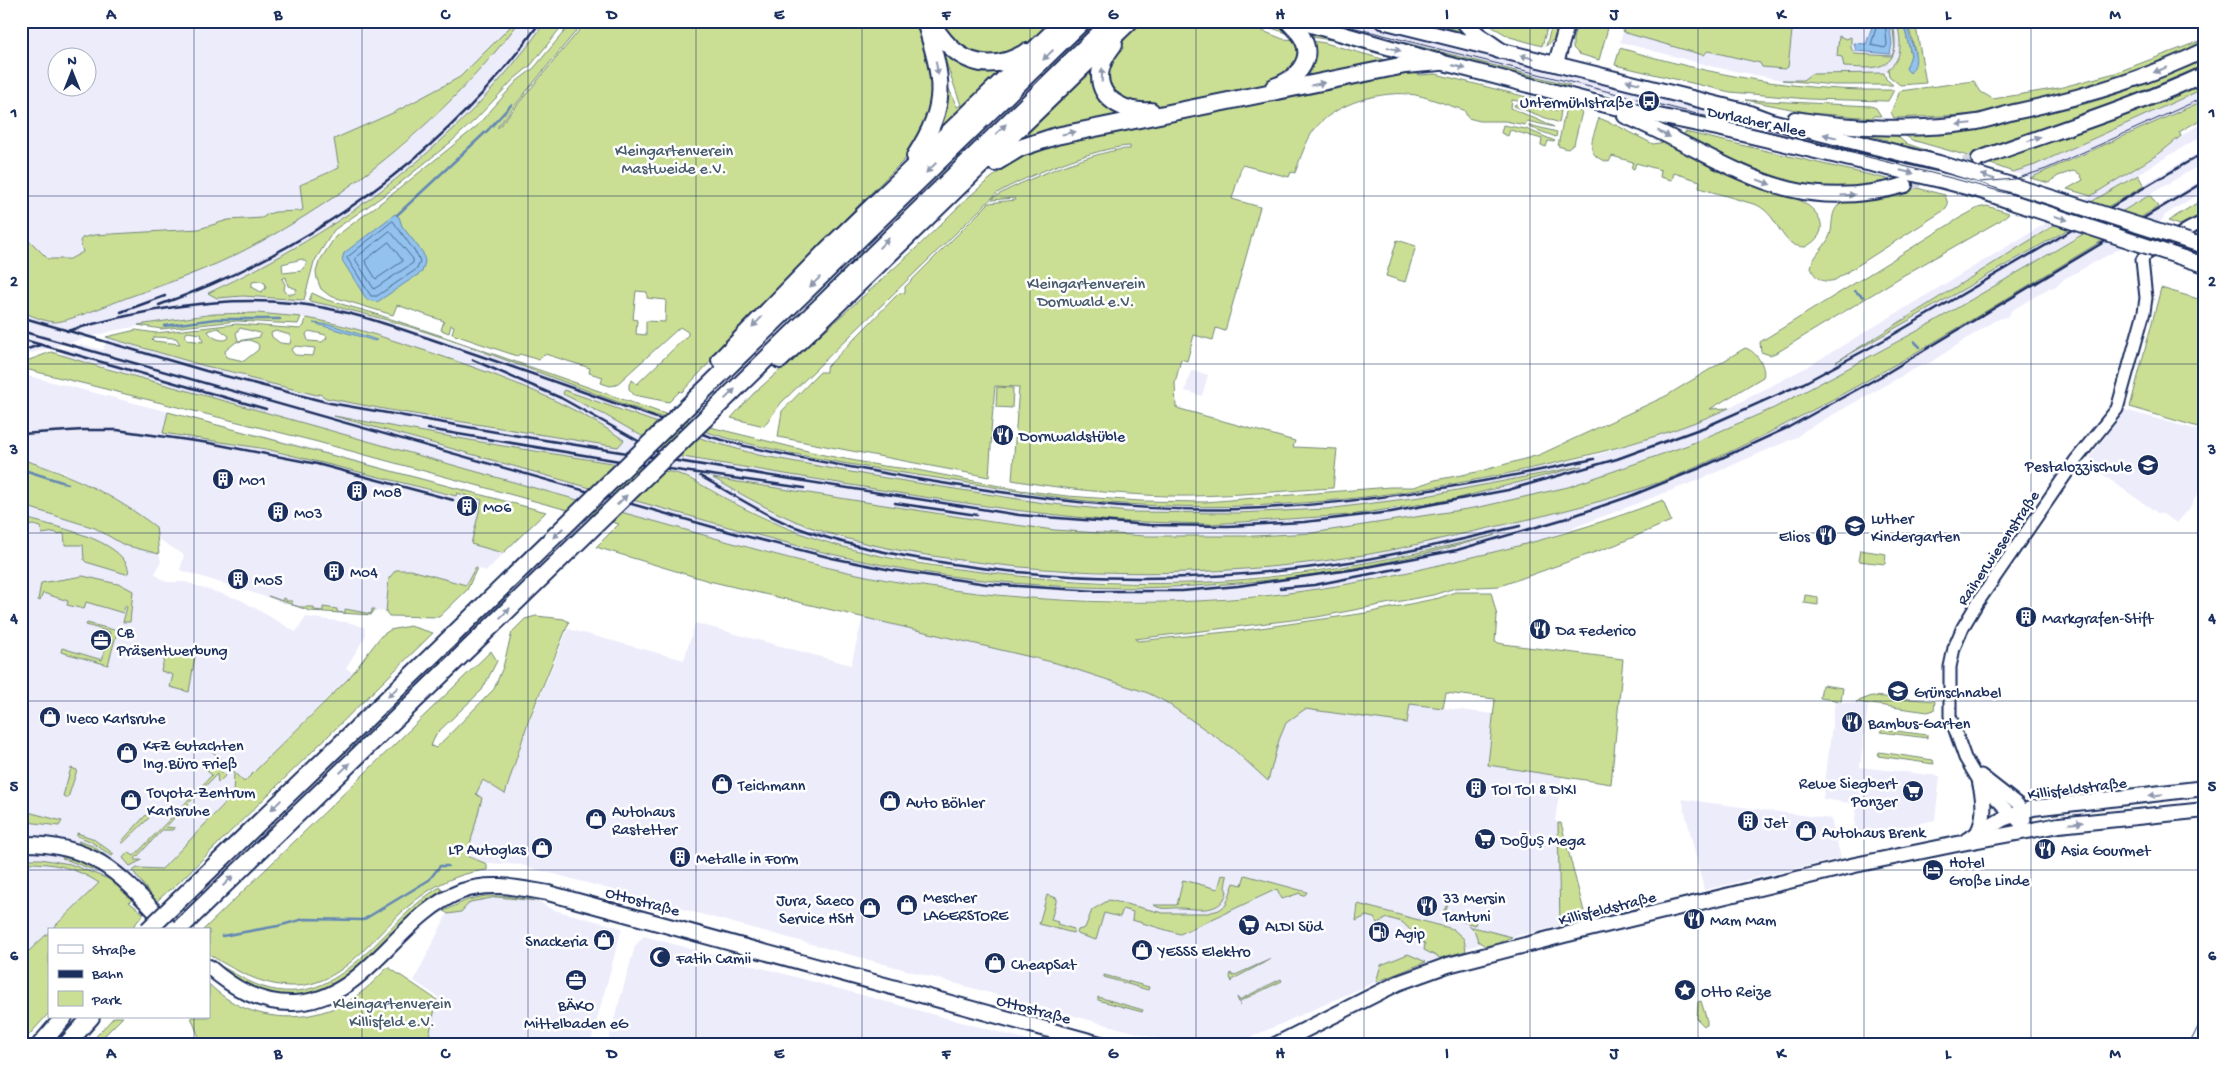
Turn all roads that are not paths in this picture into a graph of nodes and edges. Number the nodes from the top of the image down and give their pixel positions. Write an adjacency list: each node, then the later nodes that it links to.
1 (925, 21): 20 (highway, one-way to 20)
2 (931, 21): 11 (highway)
3 (1064, 21): 11 (highway)
4 (1083, 21): 27 (highway, one-way to 27)
5 (1288, 21): 10 (highway, one-way to 10)
6 (1297, 21): 14 (main road, Durlacher Allee, one-way to 14)
7 (1382, 21): 12 (main road, Durlacher Allee)
8 (1464, 21): 12 (highway)
9 (1568, 21): 15 (main road)
10 (1122, 22): 22 (highway); 26 (highway, one-way to 10)
11 (1045, 40): 20 (highway)
12 (1499, 50): 15 (main road, Durlacher Allee, one-way to 12)
13 (2205, 50): 18 (main road, one-way to 18)
14 (1440, 62): 17 (main road, Durlacher Allee, one-way to 17); 22 (highway, one-way to 14)
15 (1556, 63): 18 (main road, Durlacher Allee, one-way to 15)
16 (2205, 74): 19 (main road, one-way to 16)
17 (1605, 105): 21 (main road, one-way to 21); 25 (main road, Durlacher Allee, one-way to 25, bridge)
18 (1744, 111): 24 (main road, Durlacher Allee, one-way to 18, bridge)
19 (1979, 159)
20 (898, 183): 27 (highway, one-way to 27)
21 (1905, 185)
22 (951, 196): 26 (highway)
23 (2205, 221): 28 (street, Raiherwiesenstraße)
24 (2205, 246)
25 (2205, 265)
26 (745, 380): 39 (highway, one-way to 26, bridge)
27 (688, 399): 37 (highway, one-way to 37, bridge)
28 (1965, 758): 29 (street, Raiherwiesenstraße); 32 (street, Raiherwiesenstraße)
29 (1980, 784): 32 (street, Raiherwiesenstraße); 34 (main road)
30 (2205, 788): 32 (main road, Killisfeldstraße, one-way to 32)
31 (2205, 810): 33 (main road, Killisfeldstraße, one-way to 31)
32 (2017, 813): 33 (street, Raiherwiesenstraße); 34 (main road, Killisfeldstraße)
33 (2028, 831): 35 (main road, Killisfeldstraße)
34 (1978, 832): 35 (main road, Killisfeldstraße)
35 (1962, 843): 46 (main road, Killisfeldstraße)
36 (21, 844): 38 (main road)
37 (150, 928)
38 (170, 928)
39 (180, 928)
40 (210, 968): 45 (main road, Ottostraße)
41 (63, 1018): 43 (highway)
42 (90, 1018): 44 (highway)
43 (40, 1045)
44 (66, 1045)
45 (1104, 1045)
46 (1275, 1045)

